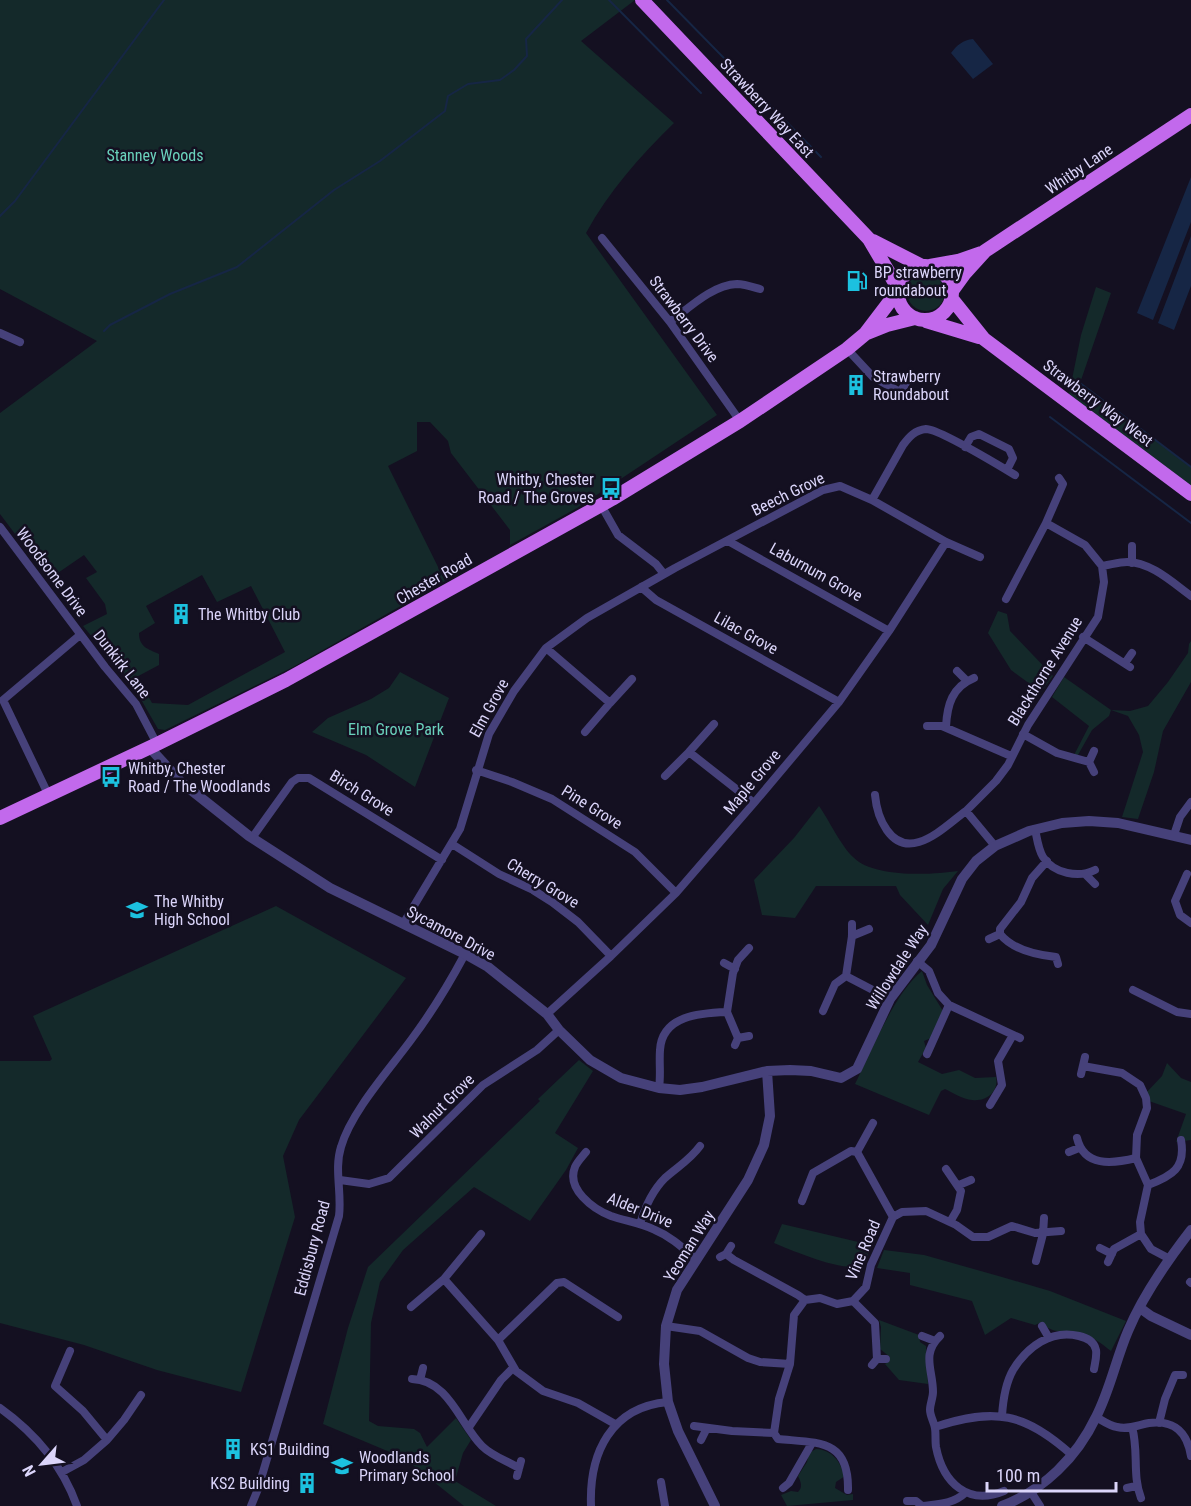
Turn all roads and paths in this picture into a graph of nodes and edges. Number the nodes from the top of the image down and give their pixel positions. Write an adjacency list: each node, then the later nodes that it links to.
1 (642, 0): 4 (main road, Strawberry Way East)
2 (1191, 115): 5 (main road, Whitby Lane)
3 (602, 238): 11 (street, Strawberry Drive)
4 (869, 239): 6 (main road, Strawberry Way East); 8 (main road, Strawberry Way East)
5 (986, 251): 6 (main road, Whitby Lane); 9 (main road, Whitby Lane)
6 (926, 266): 8 (main road); 9 (main road)
7 (760, 289): 11 (street)
8 (898, 290): 10 (main road); 13 (main road, Chester Road)
9 (952, 295): 10 (main road); 14 (main road, Strawberry Way West)
10 (920, 320): 13 (main road, Chester Road); 14 (main road, Strawberry Way West)
11 (670, 322): 18 (street, Strawberry Drive)
12 (0, 333): 15 (street)
13 (865, 334): 16 (main road, Chester Road)
14 (984, 339): 21 (main road, Strawberry Way West)
15 (20, 342)
16 (847, 349): 17 (street); 18 (main road, Chester Road)
17 (910, 377)
18 (740, 421): 23 (main road, Chester Road)
19 (965, 447): 19 (street); 22 (street)
20 (1065, 482): 24 (street)
21 (1191, 494)
22 (872, 500): 26 (street, Beech Grove); 27 (street, Beech Grove)
23 (601, 505): 33 (street); 51 (main road, Chester Road)
24 (1046, 523): 31 (street); 36 (street)
25 (1, 532): 38 (street, Woodsome Drive)
26 (728, 541): 32 (street, Beech Grove); 37 (street, Laburnum Grove)
27 (946, 542): 29 (street, Beech Grove); 37 (street, Maple Grove)
28 (1132, 546): 30 (street)
29 (980, 557)
30 (1132, 563): 31 (street); 35 (street)
31 (1102, 566): 39 (street, Blackthorne Avenue)
32 (675, 568): 33 (street, Elm Grove)
33 (664, 574): 34 (street, Elm Grove)
34 (640, 587): 40 (street, Elm Grove); 44 (street, Lilac Grove)
35 (1191, 596)
36 (1006, 599)
37 (889, 631): 44 (street, Maple Grove)
38 (80, 635): 51 (street, Dunkirk Lane); 59 (street)
39 (1083, 637): 41 (street); 50 (street, Blackthorne Avenue)
40 (546, 648): 45 (street); 56 (street, Elm Grove)
41 (1132, 653)
42 (957, 671): 48 (street)
43 (632, 679): 45 (street)
44 (839, 702): 62 (street, Maple Grove)
45 (610, 703): 49 (street)
46 (714, 724): 53 (street)
47 (927, 726): 48 (street)
48 (946, 727): 54 (street)
49 (585, 732)
50 (1023, 734): 54 (street, Blackthorne Avenue); 55 (street)
51 (153, 746): 59 (main road, Chester Road); 67 (street, Sycamore Drive)
52 (1094, 751): 55 (street)
53 (688, 752): 58 (street); 62 (street)
54 (1011, 756): 63 (street, Blackthorne Avenue)
55 (1089, 762): 57 (street)
56 (477, 770): 69 (street, Elm Grove); 77 (street, Pine Grove)
57 (1094, 772)
58 (665, 776)
59 (48, 795): 64 (main road, Chester Road)
60 (875, 795): 63 (street, Blackthorne Avenue)
61 (1191, 802): 66 (street)
62 (754, 803): 77 (street, Maple Grove)
63 (966, 811): 70 (street)
64 (0, 818)
65 (1035, 829): 66 (street, Willowdale Way); 70 (street, Willowdale Way); 72 (street)
66 (1174, 835): 68 (street, Willowdale Way)
67 (252, 838): 71 (street, Birch Grove); 79 (street, Sycamore Drive)
68 (1191, 840)
69 (452, 844): 71 (street, Elm Grove); 87 (street, Cherry Grove)
70 (995, 846): 89 (street, Willowdale Way)
71 (442, 860): 79 (street, Elm Grove)
72 (1047, 861): 75 (street); 82 (street)
73 (1095, 870): 75 (street)
74 (1187, 874): 78 (street)
75 (1086, 875): 76 (street)
76 (1095, 884)
77 (676, 893): 87 (street, Maple Grove)
78 (1191, 923)
79 (403, 924): 86 (street, Sycamore Drive)
80 (852, 924): 83 (street)
81 (869, 929): 83 (street)
82 (1000, 934): 84 (street); 88 (street)
83 (852, 936): 92 (street)
84 (989, 939)
85 (749, 948): 91 (street)
86 (465, 954): 98 (street, Sycamore Drive); 119 (street, Eddisbury Road)
87 (611, 956): 98 (street, Maple Grove)
88 (1058, 957)
89 (917, 961): 94 (street, Willowdale Way); 95 (street)
90 (724, 963): 91 (street)
91 (735, 969): 97 (street)
92 (846, 976): 94 (street); 96 (street)
93 (1133, 990): 99 (street)
94 (890, 999): 104 (street, Willowdale Way)
95 (949, 1005): 102 (street); 107 (street)
96 (823, 1011)
97 (727, 1012): 101 (street); 106 (street)
98 (547, 1014): 100 (street, Sycamore Drive)
99 (1191, 1014)
100 (559, 1030): 106 (street, Sycamore Drive); 119 (street, Walnut Grove)
101 (749, 1036)
102 (927, 1054)
103 (1083, 1065): 117 (street)
104 (857, 1068): 105 (street, Sycamore Drive)
105 (767, 1071): 106 (street, Sycamore Drive); 136 (street, Yeoman Way)
106 (659, 1088)
107 (990, 1106)
108 (873, 1123): 114 (street)
109 (1077, 1138): 112 (street)
110 (1180, 1140): 116 (street)
111 (700, 1146): 127 (street)
112 (1079, 1148): 115 (street); 117 (street)
113 (586, 1152): 127 (street, Alder Drive)
114 (857, 1152): 123 (street); 124 (street)
115 (1069, 1152)
116 (1187, 1153): 122 (street)
117 (1136, 1158): 122 (street)
118 (946, 1169): 121 (street)
119 (340, 1180): 188 (street, Eddisbury Road)
120 (971, 1180): 121 (street)
121 (959, 1185): 126 (street)
122 (1148, 1185): 132 (street)
123 (802, 1201)
124 (893, 1217): 126 (street, Vine Road); 140 (street, Vine Road)
125 (1044, 1218): 131 (street)
126 (950, 1222): 131 (street, Vine Road)
127 (640, 1224): 136 (street, Alder Drive)
128 (1191, 1230): 135 (street)
129 (1061, 1231): 131 (street, Vine Road)
130 (481, 1234): 138 (street)
131 (1043, 1234): 137 (street)
132 (1141, 1234): 133 (street); 135 (street)
133 (1100, 1248)
134 (726, 1252): 139 (street)
135 (1168, 1258): 142 (street)
136 (697, 1260): 144 (street, Yeoman Way)
137 (1035, 1261)
138 (444, 1279): 141 (street); 149 (street)
139 (805, 1300): 140 (street, Vine Road); 152 (street)
140 (853, 1301): 151 (street)
141 (411, 1307)
142 (1140, 1308): 146 (street); 161 (street)
143 (618, 1317): 149 (street)
144 (666, 1326): 152 (street); 158 (street, Yeoman Way)
145 (1042, 1326): 148 (street)
146 (1191, 1335)
147 (922, 1336): 166 (street)
148 (1050, 1338): 155 (street); 160 (street)
149 (498, 1340): 154 (street)
150 (70, 1351): 170 (street)
151 (886, 1359)
152 (790, 1364): 169 (street)
153 (423, 1368): 165 (street)
154 (513, 1368): 163 (street); 165 (street)
155 (1094, 1369)
156 (1175, 1373): 162 (street)
157 (141, 1395): 170 (street)
158 (668, 1402): 163 (street); 191 (street, Yeoman Way)
159 (0, 1408): 176 (street)
160 (1002, 1416): 166 (street); 173 (street)
161 (1096, 1417): 167 (street); 173 (street)
162 (1159, 1423): 167 (street); 174 (street)
163 (615, 1424): 189 (street)
164 (694, 1426): 168 (street)
165 (469, 1427): 175 (street)
166 (935, 1427): 183 (street)
167 (1132, 1427): 178 (street)
168 (707, 1428): 169 (street); 171 (street)
169 (774, 1433): 172 (street)
170 (106, 1440): 176 (street)
171 (701, 1440)
172 (812, 1443): 179 (street); 181 (street)
173 (1072, 1455): 184 (street)
174 (1191, 1456)
175 (519, 1469)
176 (62, 1472): 187 (street)
177 (661, 1482): 190 (street)
178 (1136, 1486): 180 (street); 185 (street)
179 (783, 1488)
180 (1126, 1488)
181 (848, 1490)
182 (1004, 1491): 183 (street)
183 (965, 1492): 192 (street)
184 (1031, 1492): 193 (street); 194 (street)
185 (1141, 1498)
186 (907, 1501): 192 (street)
187 (77, 1506)
188 (251, 1506)
189 (591, 1506)
190 (665, 1506)
191 (715, 1506)
192 (923, 1506)
193 (1002, 1506)
194 (1040, 1506)

